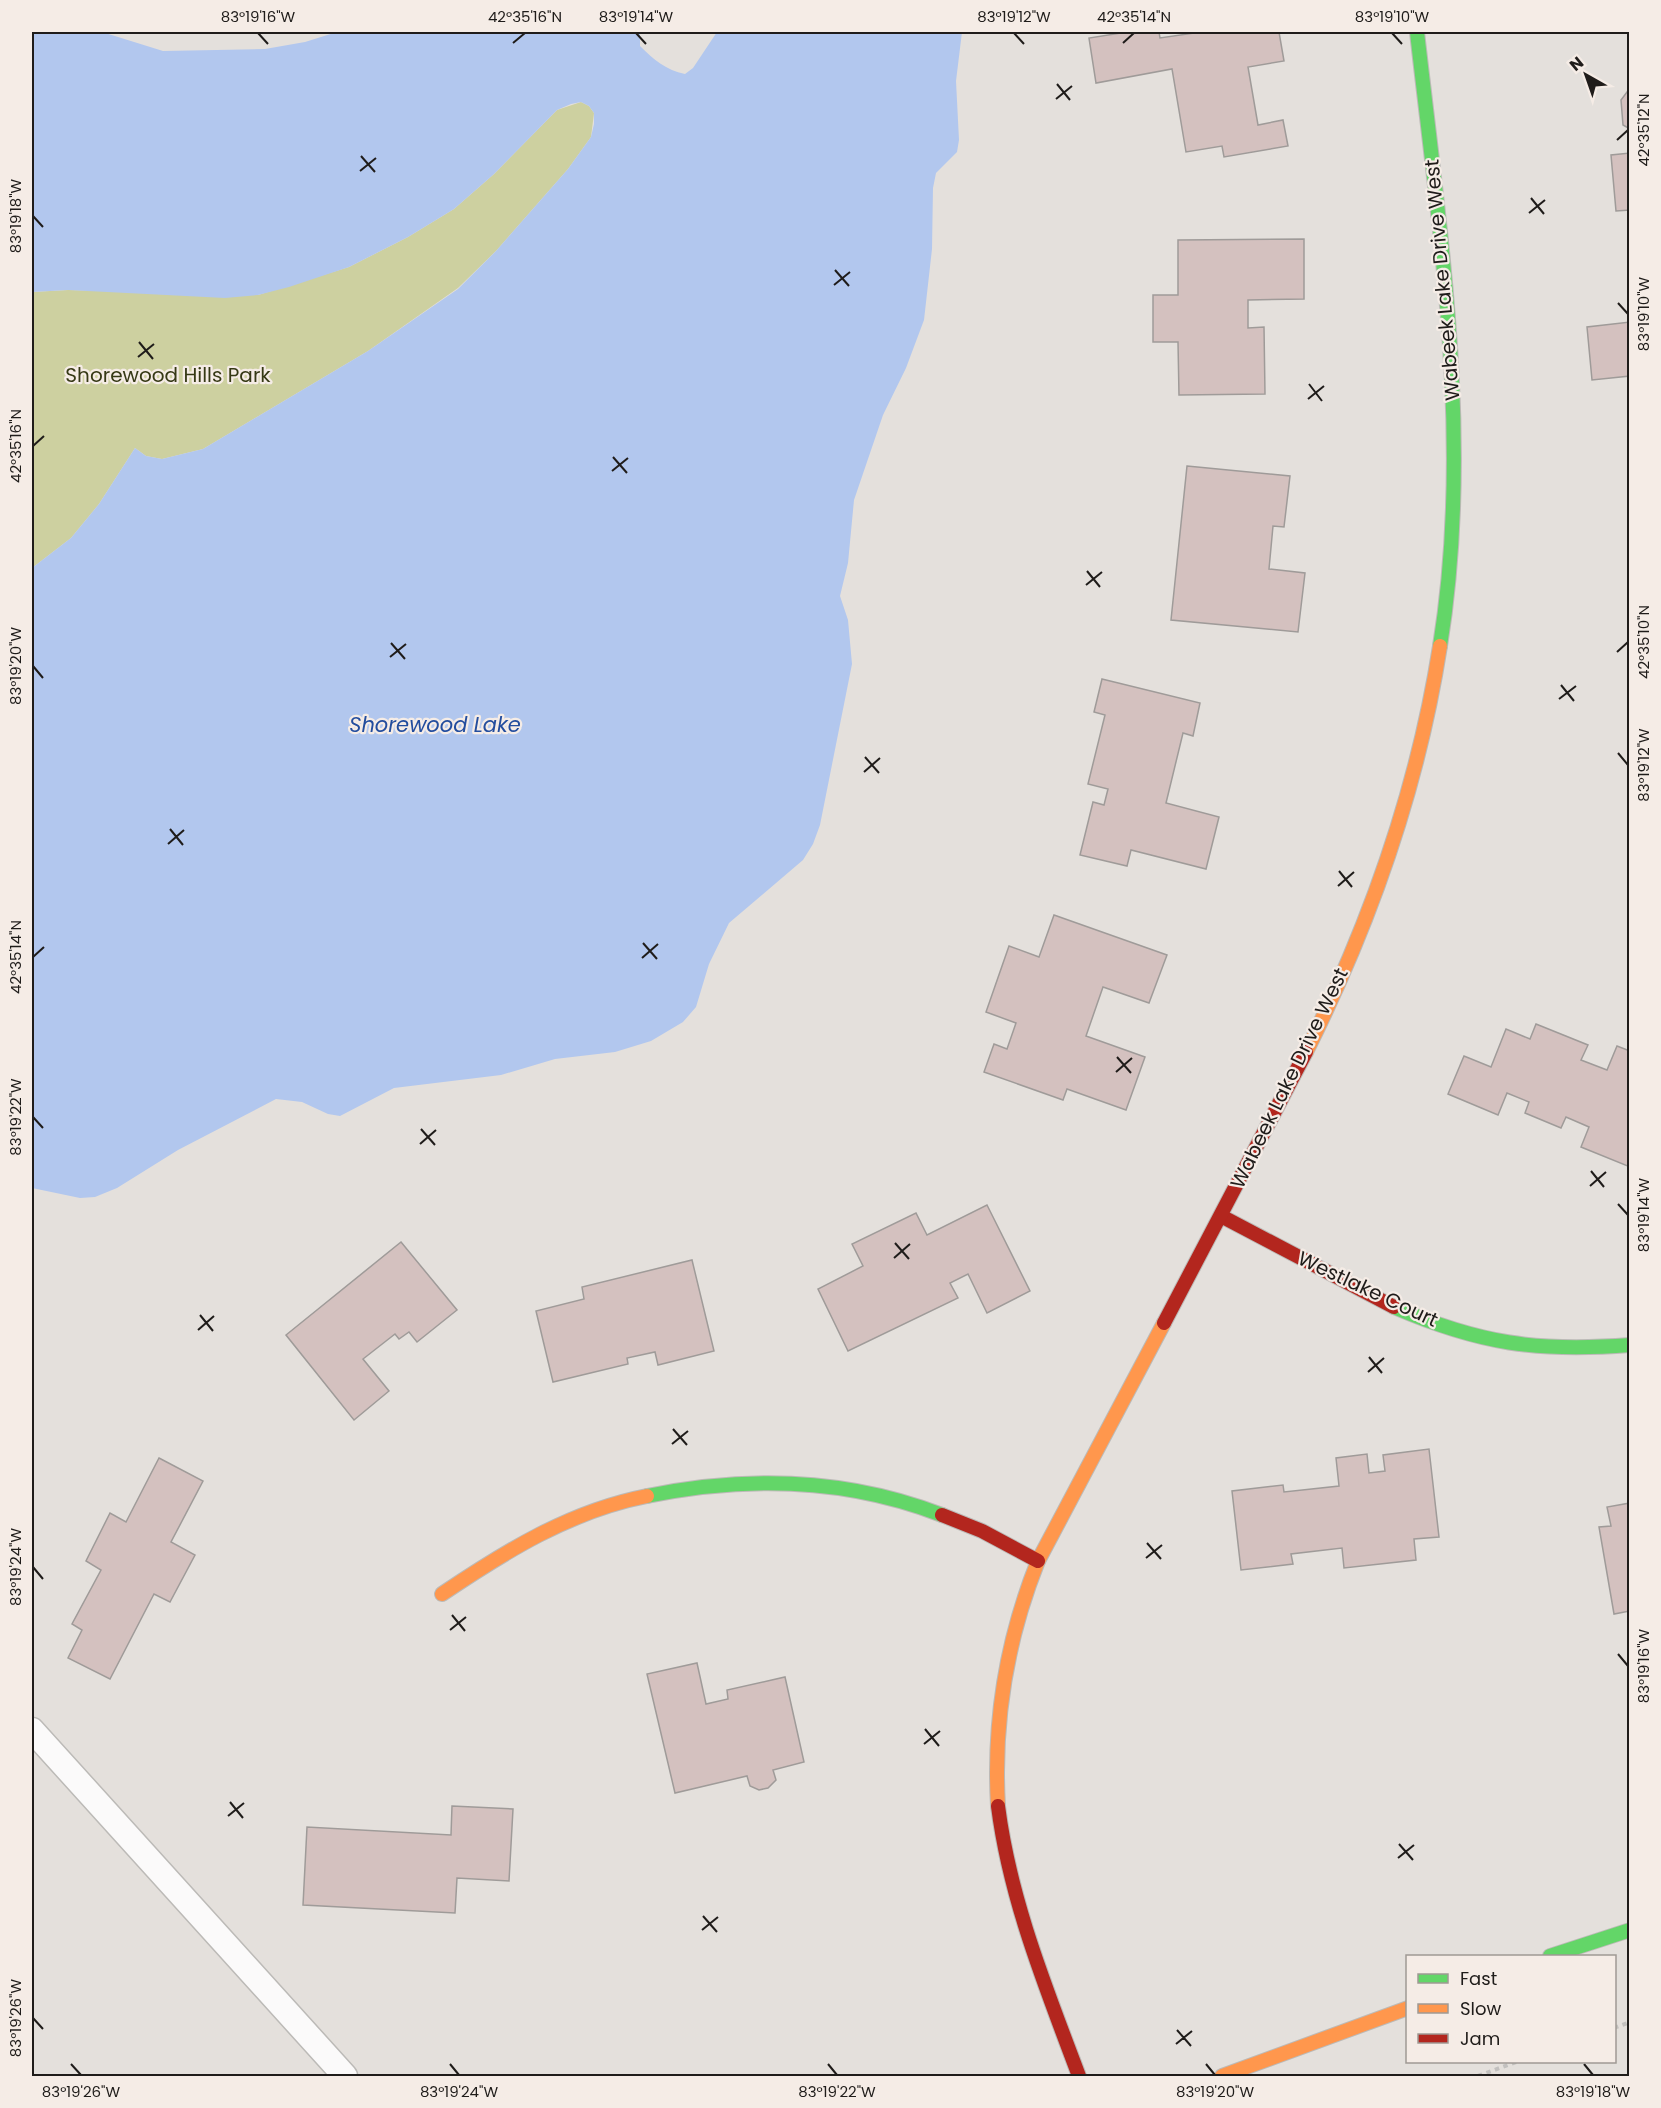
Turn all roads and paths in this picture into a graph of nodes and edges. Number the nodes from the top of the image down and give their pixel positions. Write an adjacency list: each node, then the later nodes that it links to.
1 (1417, 32): 2 (street, Wabeek Lake Drive West)
2 (1221, 1216): 3 (street, Westlake Court); 4 (street, Wabeek Lake Drive West)
3 (1629, 1345)
4 (1038, 1561): 5 (street); 12 (street, Wabeek Lake Drive West)
5 (442, 1594)
6 (32, 1730): 11 (lane)
7 (1629, 1930): 8 (street)
8 (1553, 1955)
9 (1406, 2008): 13 (street)
10 (1511, 2063): 14 (path)
11 (345, 2076)
12 (1079, 2076)
13 (1222, 2076)
14 (1478, 2076)

